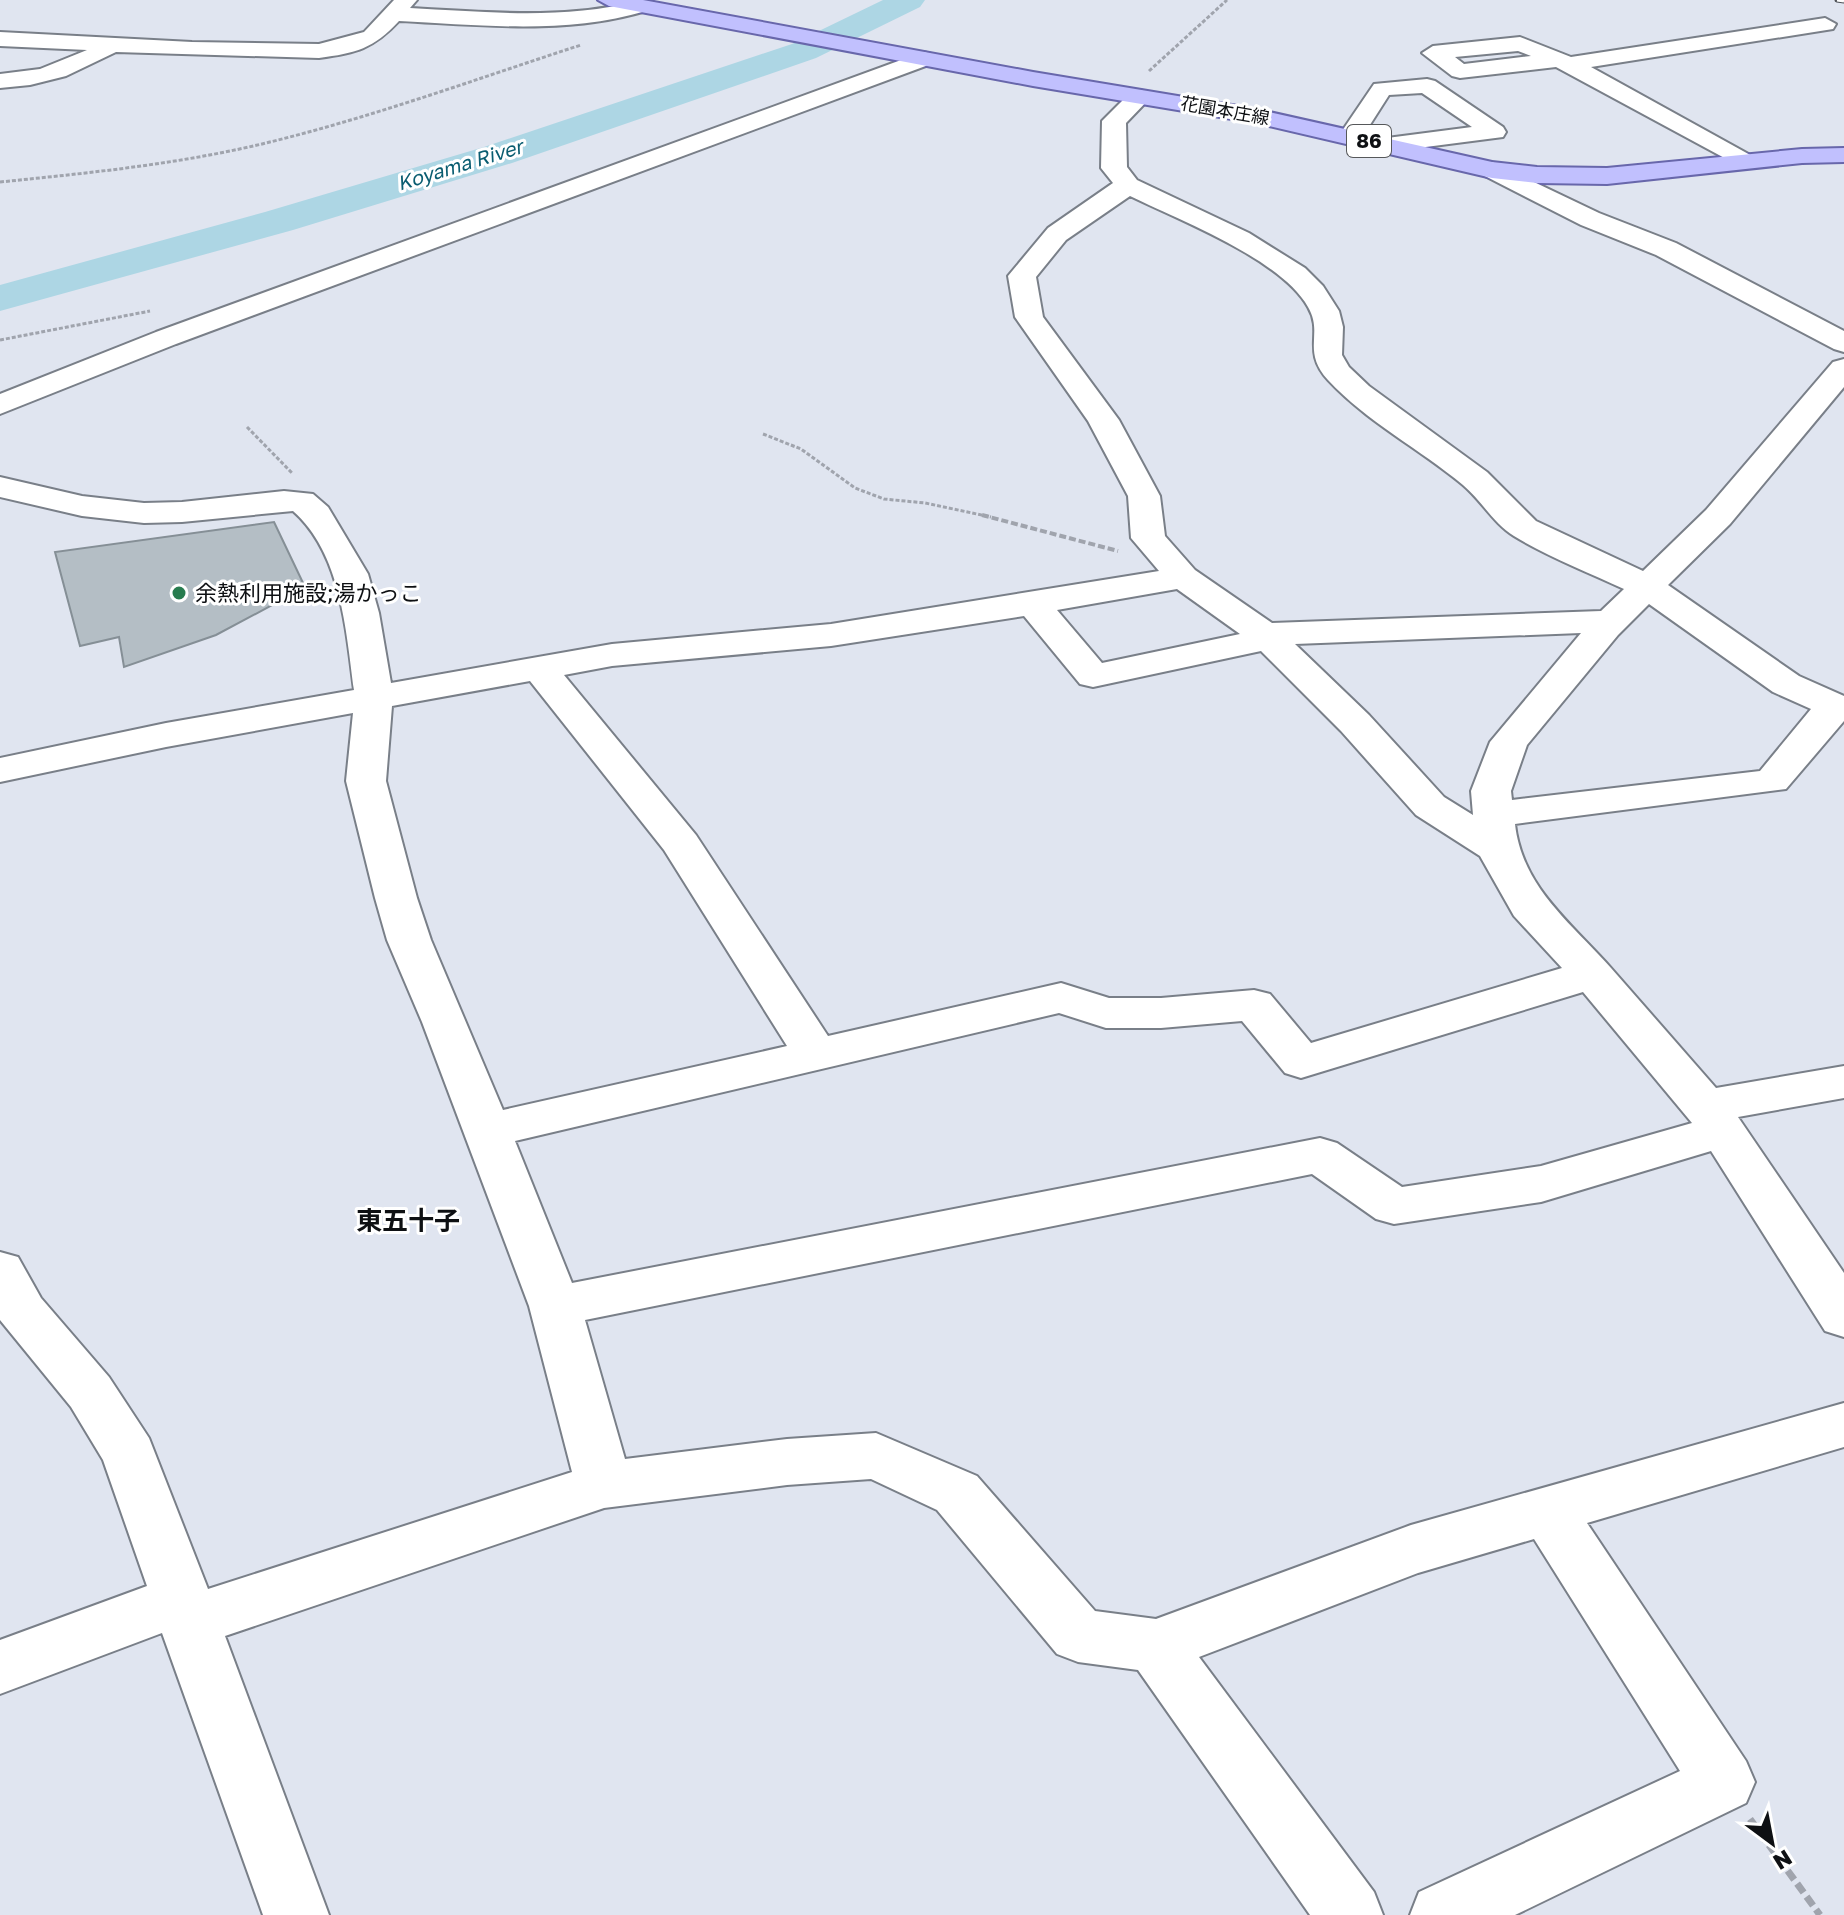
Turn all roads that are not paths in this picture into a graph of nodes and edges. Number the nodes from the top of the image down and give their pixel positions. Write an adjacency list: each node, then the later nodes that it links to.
1 (609, 0): 3 (main road, 花園本庄線 / 86)
2 (400, 7): 3 (street); 6 (street)
3 (639, 7): 7 (main road, 花園本庄線 / 86)
4 (0, 39): 6 (street)
5 (1844, 42): 13 (street)
6 (111, 45): 8 (street)
7 (910, 56): 9 (main road, 花園本庄線 / 86); 18 (street)
8 (0, 81)
9 (1127, 95): 10 (main road, 花園本庄線 / 86); 15 (street)
10 (1350, 137): 11 (main road, 花園本庄線 / 86); 11 (street)
11 (1387, 145): 14 (main road, 花園本庄線 / 86)
12 (1844, 155): 13 (main road, 花園本庄線 / 86)
13 (1743, 161): 14 (main road, 花園本庄線 / 86)
14 (1492, 170): 16 (street)
15 (1128, 185): 20 (street); 21 (street)
16 (1844, 343)
17 (1844, 368): 21 (street)
18 (0, 405)
19 (0, 487): 26 (street)
20 (1177, 571): 22 (street); 24 (street)
21 (1646, 586): 23 (street); 27 (street)
22 (1033, 604): 24 (street); 25 (street)
23 (1609, 621): 24 (street); 29 (street)
24 (1266, 637): 29 (street)
25 (539, 668): 26 (street); 31 (street)
26 (374, 697): 28 (street); 34 (street)
27 (1839, 708): 29 (street)
28 (0, 770)
29 (1495, 831): 30 (street)
30 (1592, 974): 31 (street); 33 (street)
31 (816, 1055): 34 (street)
32 (1844, 1082): 33 (street)
33 (1714, 1119): 36 (street); 37 (street)
34 (487, 1131): 36 (street)
35 (0, 1271): 41 (street)
36 (555, 1306): 39 (street)
37 (1844, 1317)
38 (1844, 1425): 40 (street)
39 (604, 1485): 41 (street); 42 (street)
40 (1547, 1511): 42 (street); 46 (street)
41 (184, 1611): 43 (street); 44 (street)
42 (1156, 1646): 45 (street)
43 (0, 1667)
44 (296, 1915)
45 (1350, 1915)
46 (1443, 1915)

